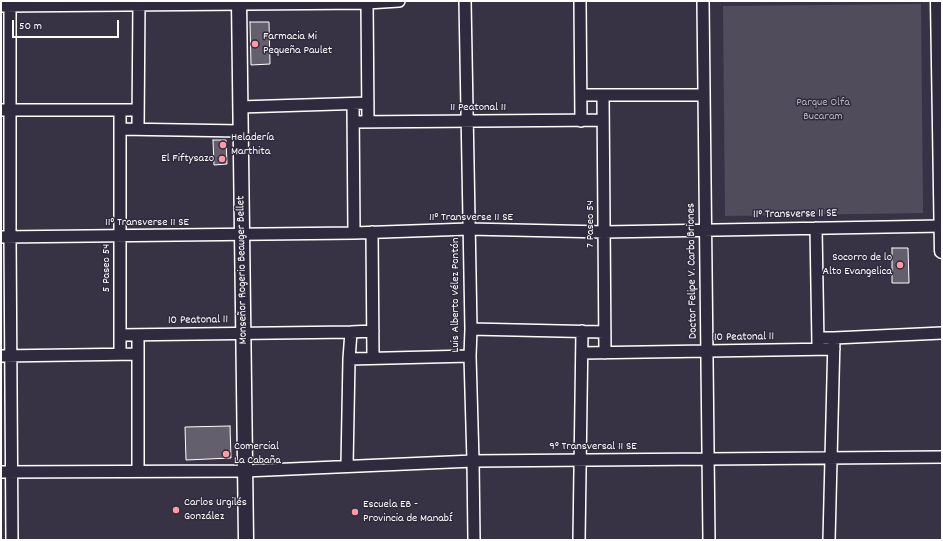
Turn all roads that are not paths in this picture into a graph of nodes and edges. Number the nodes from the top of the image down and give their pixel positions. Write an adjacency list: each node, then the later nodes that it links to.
1 (399, 1): 7 (street)
2 (465, 1): 24 (street, Luis Alberto Vélez Pontón)
3 (580, 1): 10 (street)
4 (703, 1): 12 (street, Doctor Felipe V. Carbo Briones)
5 (938, 1): 21 (street)
6 (239, 2): 7 (street); 8 (street); 15 (street, Monseñor Rogerio Beauger Bellet)
7 (367, 2): 13 (street)
8 (139, 3): 9 (street); 18 (street)
9 (7, 5): 16 (street)
10 (581, 95): 11 (street); 19 (street)
11 (603, 95): 12 (street); 20 (street, 7 Paseo 54)
12 (704, 95): 31 (street, Doctor Felipe V. Carbo Briones)
13 (368, 103): 14 (street); 23 (street)
14 (353, 104): 15 (street); 22 (street)
15 (240, 107): 27 (street, Monseñor Rogerio Beauger Bellet)
16 (6, 110): 17 (street); 37 (street)
17 (120, 110): 18 (street); 25 (street, 5 Paseo 54)
18 (138, 110): 26 (street)
19 (581, 120): 20 (street, 11 Peatonal 11); 24 (street, 11 Peatonal 11)
20 (603, 120): 33 (street, 7 Paseo 54)
21 (941, 120): 28 (street)
22 (353, 122): 23 (street, 11 Peatonal 11); 34 (street)
23 (368, 122): 24 (street, 11 Peatonal 11)
24 (467, 122): 30 (street, Luis Alberto Vélez Pontón)
25 (120, 129): 26 (street); 36 (street, 5 Paseo 54)
26 (138, 129): 27 (street)
27 (241, 131): 35 (street, Monseñor Rogerio Beauger Bellet)
28 (942, 226): 29 (street, 11° Transverse 11 SE); 38 (street)
29 (816, 228): 31 (street, 11° Transverse 11 SE); 48 (street)
30 (469, 229): 32 (street, 11° Transverse 11 SE); 33 (street, 11° Transverse 11 SE); 39 (street, Luis Alberto Vélez Pontón)
31 (706, 230): 33 (street, 11° Transverse 11 SE); 51 (street, Doctor Felipe V. Carbo Briones)
32 (372, 232): 34 (street, 11° Transverse 11 SE); 40 (street)
33 (604, 232): 43 (street, 7 Paseo 54)
34 (354, 233): 35 (street, 11° Transverse 11 SE)
35 (242, 235): 36 (street, 11° Transverse 11 SE); 44 (street, Monseñor Rogerio Beauger Bellet)
36 (120, 236): 37 (street, 11° Transverse 11 SE); 46 (street, 5 Paseo 54)
37 (6, 237): 56 (street)
38 (942, 251)
39 (471, 329): 41 (street); 57 (street, Luis Alberto Vélez Pontón)
40 (373, 331): 42 (street, 10 Peatonal 11); 58 (street)
41 (582, 331): 43 (street); 52 (street)
42 (351, 332): 44 (street, 10 Peatonal 11); 59 (street)
43 (605, 332): 53 (street, 7 Paseo 54)
44 (244, 333): 47 (street, 10 Peatonal 11); 67 (street, Monseñor Rogerio Beauger Bellet)
45 (942, 333): 49 (street, 10 Peatonal 11)
46 (120, 335): 47 (street, 10 Peatonal 11); 54 (street, 5 Paseo 54)
47 (138, 335): 55 (street)
48 (818, 338): 49 (street, 10 Peatonal 11); 50 (street)
49 (834, 344): 50 (street, 10 Peatonal 11); 61 (street)
50 (818, 350): 51 (street, 10 Peatonal 11)
51 (707, 351): 53 (street, 10 Peatonal 11); 62 (street, Doctor Felipe V. Carbo Briones)
52 (582, 353): 53 (street, 10 Peatonal 11); 63 (street)
53 (605, 353)
54 (120, 354): 55 (street); 56 (street)
55 (138, 354): 66 (street)
56 (6, 356): 68 (street)
57 (470, 356): 58 (street); 64 (street, Luis Alberto Vélez Pontón)
58 (373, 358): 59 (street)
59 (349, 359): 65 (street)
60 (942, 457): 61 (street, 9° Transversal 11 SE)
61 (831, 458): 62 (street, 9° Transversal 11 SE); 74 (street)
62 (708, 459): 63 (street, 9° Transversal 11 SE); 73 (street, Doctor Felipe V. Carbo Briones)
63 (580, 460): 64 (street, 9° Transversal 11 SE); 72 (street)
64 (473, 461): 65 (street, 9° Transversal 11 SE); 71 (street, Luis Alberto Vélez Pontón)
65 (347, 466): 67 (street, 9° Transversal 11 SE)
66 (138, 471): 67 (street, 9° Transversal 11 SE); 68 (street, 9° Transversal 11 SE)
67 (245, 471): 70 (street, Monseñor Rogerio Beauger Bellet)
68 (6, 472): 69 (street)
69 (12, 540)
70 (246, 540)
71 (474, 540)
72 (579, 540)
73 (709, 540)
74 (829, 540)

